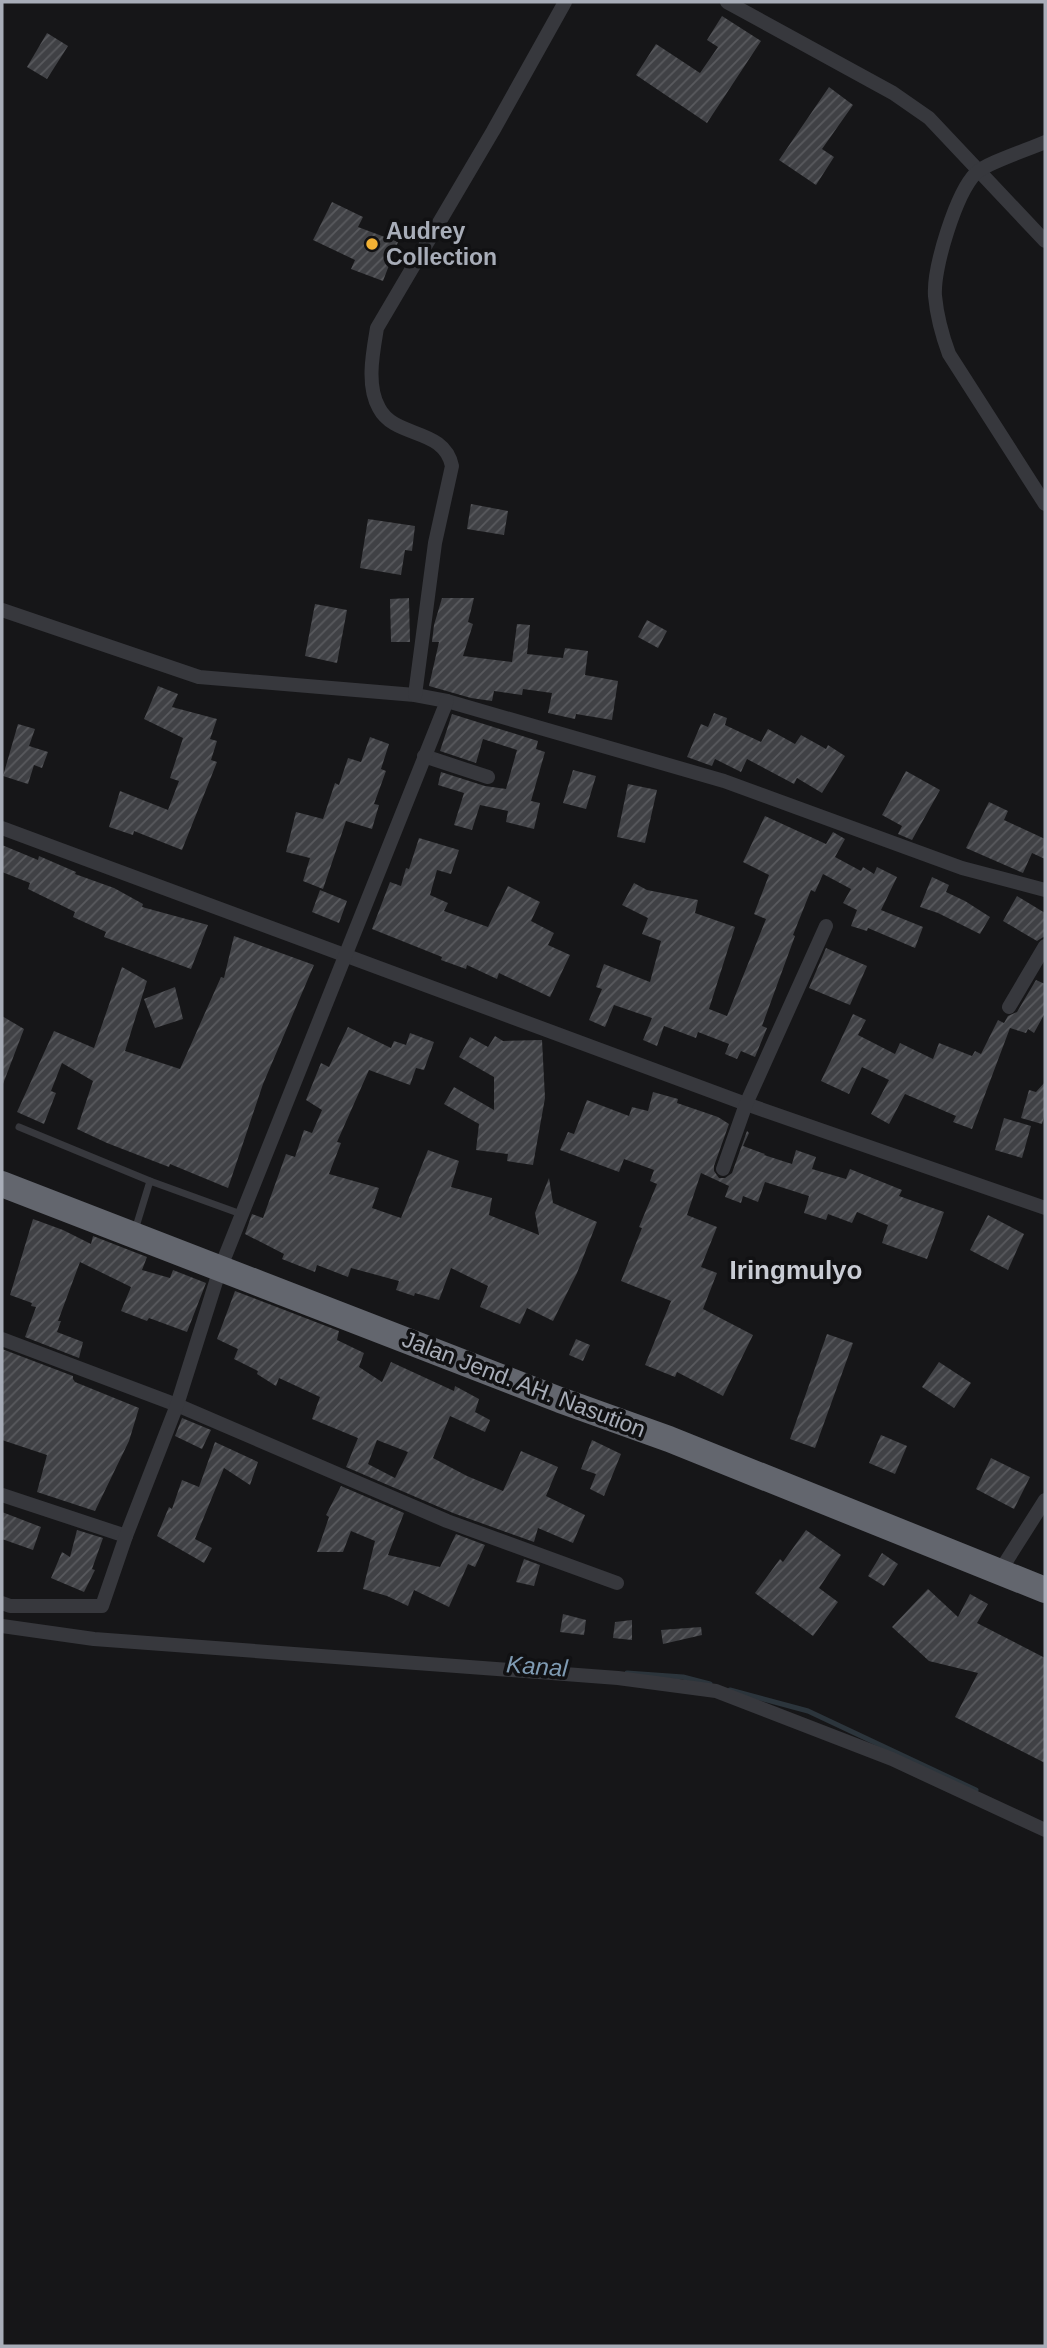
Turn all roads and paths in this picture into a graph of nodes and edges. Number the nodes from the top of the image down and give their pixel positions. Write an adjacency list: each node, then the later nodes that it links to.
1 (565, 2): 8 (street)
2 (727, 2): 4 (street)
3 (1045, 142): 4 (street)
4 (977, 171): 5 (street); 6 (street)
5 (1045, 241)
6 (1045, 504)
7 (2, 610): 8 (street)
8 (415, 695): 9 (street)
9 (447, 701): 10 (street); 13 (street)
10 (424, 756): 11 (street); 16 (street)
11 (488, 776)
12 (2, 828): 16 (street)
13 (1045, 890)
14 (826, 926): 18 (street)
15 (1045, 946): 17 (street)
16 (345, 955): 18 (street); 24 (street)
17 (1009, 1007)
18 (746, 1104): 20 (street); 23 (street)
19 (19, 1127): 21 (lane)
20 (723, 1169)
21 (150, 1181): 24 (lane); 25 (lane)
22 (2, 1184): 25 (highway, Jalan Jend. AH. Nasution)
23 (1045, 1208)
24 (241, 1214): 26 (street)
25 (134, 1234): 26 (highway, Jalan Jend. AH. Nasution)
26 (220, 1269): 28 (street); 32 (highway, Jalan Jend. AH. Nasution)
27 (2, 1339): 28 (street)
28 (177, 1405): 31 (street); 33 (street)
29 (2, 1495): 31 (street)
30 (1045, 1500): 32 (street)
31 (126, 1536): 35 (street)
32 (1000, 1571): 34 (highway, Jalan Jend. AH. Nasution)
33 (617, 1583)
34 (1045, 1590)
35 (2, 1603)
36 (2, 1626): 37 (street)
37 (1045, 1830)

